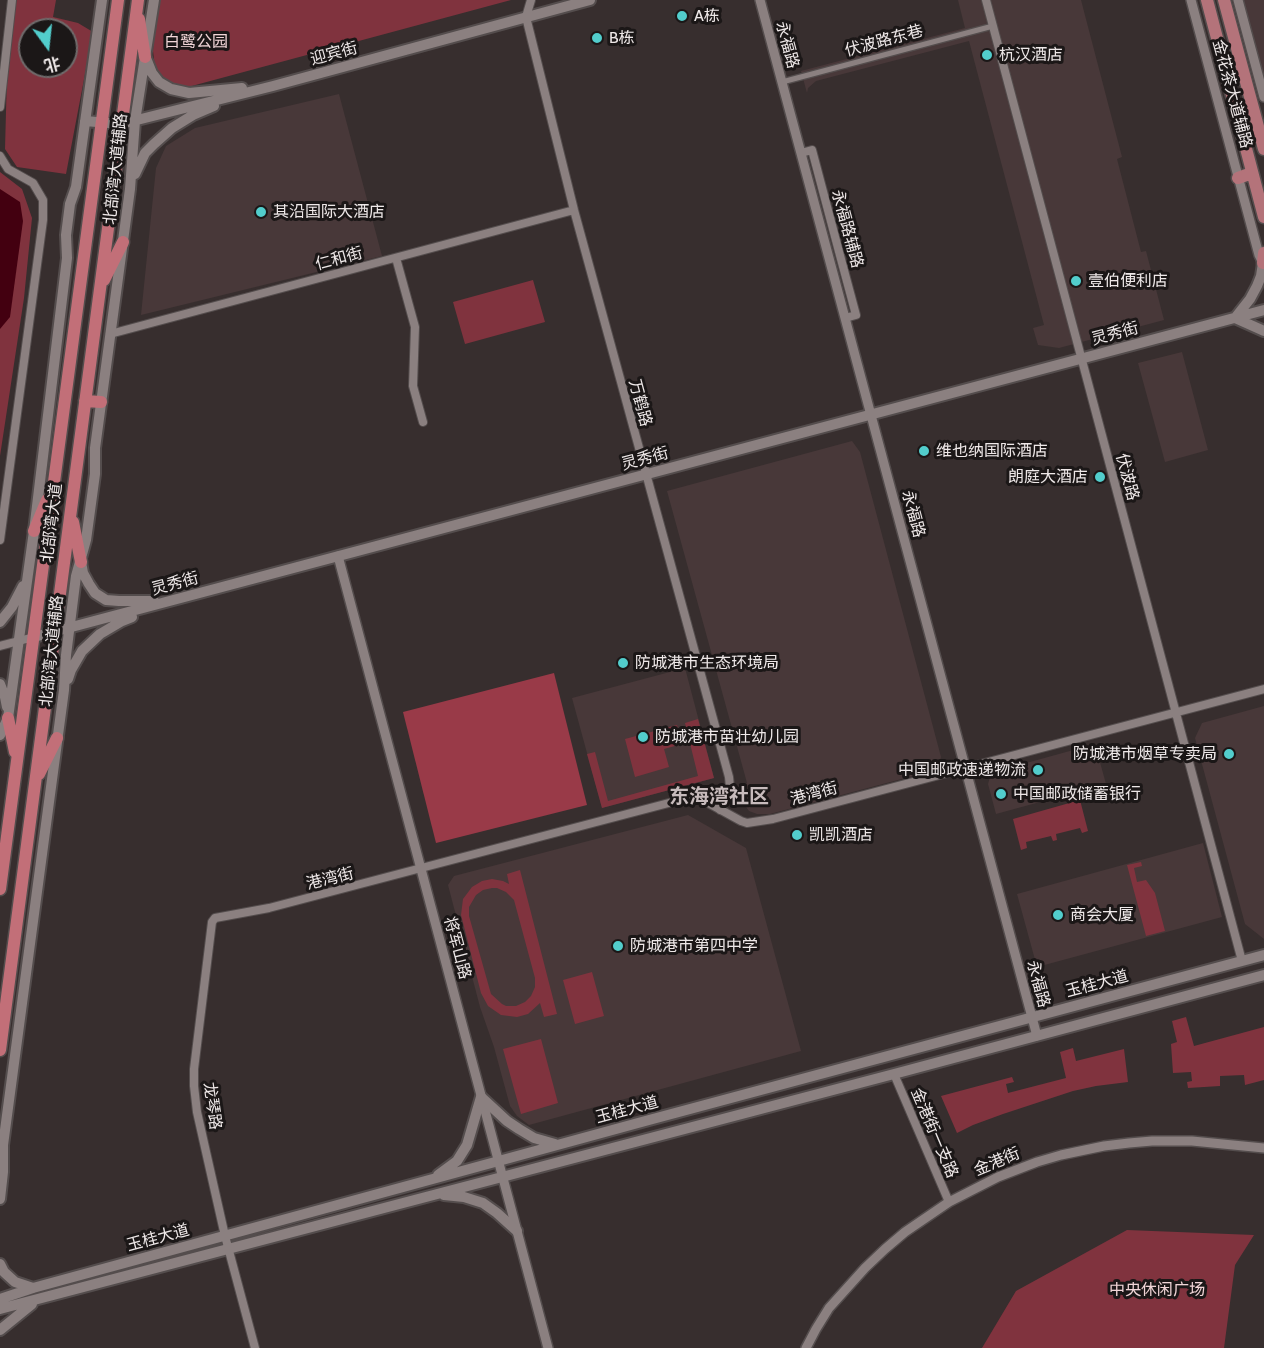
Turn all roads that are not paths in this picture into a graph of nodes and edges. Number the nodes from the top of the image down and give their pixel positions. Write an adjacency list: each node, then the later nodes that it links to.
1 (12, 0): 22 (street)
2 (102, 0): 23 (main road, 北部湾大道辅路)
3 (118, 0): 25 (highway, 北部湾大道)
4 (154, 0): 16 (main road, 北部湾大道辅路)
5 (531, 0): 14 (street)
6 (590, 0): 14 (main road, 迎宾街)
7 (760, 0): 17 (street, 永福路)
8 (986, 0): 15 (street, 伏波路)
9 (1191, 0): 30 (street, 金花茶大道辅路)
10 (1207, 0): 29 (main road)
11 (1224, 0): 21 (main road)
12 (1238, 0): 20 (street, 金花茶大道辅路)
13 (137, 3): 16 (highway); 26 (highway, 北部湾大道)
14 (526, 17): 18 (main road, 迎宾街); 32 (street, 万鹤路)
15 (993, 26): 17 (street, 伏波路东巷); 43 (street, 伏波路)
16 (145, 57): 18 (main road); 24 (main road, 北部湾大道辅路)
17 (782, 82): 46 (street, 永福路)
18 (273, 86): 19 (main road, 迎宾街)
19 (243, 93): 24 (main road, 迎宾街); 31 (main road)
20 (1264, 93): 21 (street)
21 (1250, 95): 27 (main road)
22 (0, 107)
23 (85, 121): 25 (main road, 迎宾街); 51 (main road, 北部湾大道辅路)
24 (135, 121): 26 (main road, 迎宾街); 31 (main road, 北部湾大道辅路)
25 (102, 123): 26 (main road, 迎宾街); 49 (highway, 北部湾大道)
26 (121, 124): 38 (highway, 北部湾大道)
27 (1264, 149)
28 (0, 156): 52 (street)
29 (1252, 174): 30 (main road); 33 (main road)
30 (1238, 178): 37 (street, 金花茶大道辅路)
31 (130, 189): 34 (main road, 北部湾大道辅路)
32 (574, 210): 36 (street, 仁和街); 48 (street, 万鹤路)
33 (1264, 217)
34 (123, 242): 38 (highway); 42 (main road, 北部湾大道辅路)
35 (1264, 253): 37 (main road)
36 (396, 258): 42 (street, 仁和街); 47 (street)
37 (1264, 264): 40 (main road)
38 (100, 289): 44 (highway, 北部湾大道)
39 (1264, 310): 40 (main road, 灵秀街)
40 (1235, 318): 41 (main road); 43 (main road, 灵秀街)
41 (1264, 331)
42 (110, 334): 45 (main road, 北部湾大道辅路)
43 (1083, 358): 46 (main road, 灵秀街); 66 (street, 伏波路)
44 (85, 401): 45 (highway); 50 (highway, 北部湾大道)
45 (101, 402): 54 (main road, 北部湾大道辅路)
46 (871, 415): 48 (main road, 灵秀街); 71 (street, 永福路)
47 (423, 422)
48 (646, 474): 53 (main road, 灵秀街); 73 (street, 万鹤路)
49 (54, 485): 51 (highway); 60 (highway, 北部湾大道)
50 (70, 512): 54 (highway); 59 (highway, 北部湾大道)
51 (34, 531): 55 (main road, 北部湾大道辅路)
52 (0, 540)
53 (338, 556): 56 (main road, 灵秀街); 74 (street, 将军山路)
54 (81, 562): 56 (main road); 58 (main road, 北部湾大道辅路)
55 (28, 568): 57 (main road); 61 (main road, 北部湾大道辅路)
56 (171, 601): 58 (main road, 灵秀街); 65 (main road)
57 (0, 622)
58 (70, 628): 59 (main road, 灵秀街); 65 (main road, 北部湾大道辅路)
59 (55, 632): 60 (main road, 灵秀街); 72 (highway, 北部湾大道)
60 (34, 637): 61 (street); 70 (highway, 北部湾大道)
61 (18, 641): 62 (street); 67 (main road, 北部湾大道辅路)
62 (0, 646)
63 (0, 684): 67 (main road)
64 (1264, 689): 66 (street, 港湾街)
65 (64, 690): 69 (main road, 北部湾大道辅路)
66 (1175, 713): 71 (street, 港湾街); 78 (street, 伏波路)
67 (8, 718): 68 (main road, 北部湾大道辅路); 70 (highway)
68 (0, 735)
69 (57, 738): 72 (highway); 91 (main road, 北部湾大道辅路)
70 (17, 761): 75 (highway, 北部湾大道)
71 (965, 768): 73 (street, 港湾街); 80 (street, 永福路)
72 (35, 783): 82 (highway, 北部湾大道)
73 (720, 810): 74 (street, 港湾街)
74 (421, 869): 76 (street, 港湾街); 84 (street, 将军山路)
75 (0, 889)
76 (269, 908): 94 (street, 龙琴路)
77 (1264, 955): 78 (main road, 玉桂大道)
78 (1242, 961): 80 (main road, 玉桂大道)
79 (1264, 975): 81 (main road, 玉桂大道)
80 (1032, 1017): 81 (street, 永福路); 85 (main road, 玉桂大道)
81 (1037, 1036): 83 (main road, 玉桂大道)
82 (0, 1050)
83 (894, 1074): 88 (main road, 玉桂大道); 92 (street, 金港街一支路)
84 (481, 1096): 85 (main road); 87 (street, 将军山路); 89 (main road)
85 (557, 1145): 87 (main road, 玉桂大道)
86 (1264, 1148): 92 (street, 金港街)
87 (498, 1161): 88 (street, 将军山路); 89 (main road, 玉桂大道)
88 (502, 1177): 90 (main road, 玉桂大道); 93 (street, 将军山路)
89 (433, 1179): 94 (main road, 玉桂大道)
90 (438, 1194): 93 (main road); 95 (main road, 玉桂大道)
91 (0, 1199)
92 (949, 1202): 104 (street, 金港街)
93 (517, 1231): 103 (street, 将军山路)
94 (225, 1236): 95 (street, 龙琴路); 97 (main road, 玉桂大道)
95 (228, 1250): 99 (main road, 玉桂大道); 102 (street, 龙琴路)
96 (0, 1264): 97 (main road)
97 (33, 1288): 98 (main road, 玉桂大道); 99 (main road)
98 (0, 1299)
99 (36, 1300): 100 (main road, 玉桂大道); 101 (main road)
100 (0, 1309)
101 (0, 1330)
102 (255, 1348)
103 (548, 1348)
104 (806, 1348)

